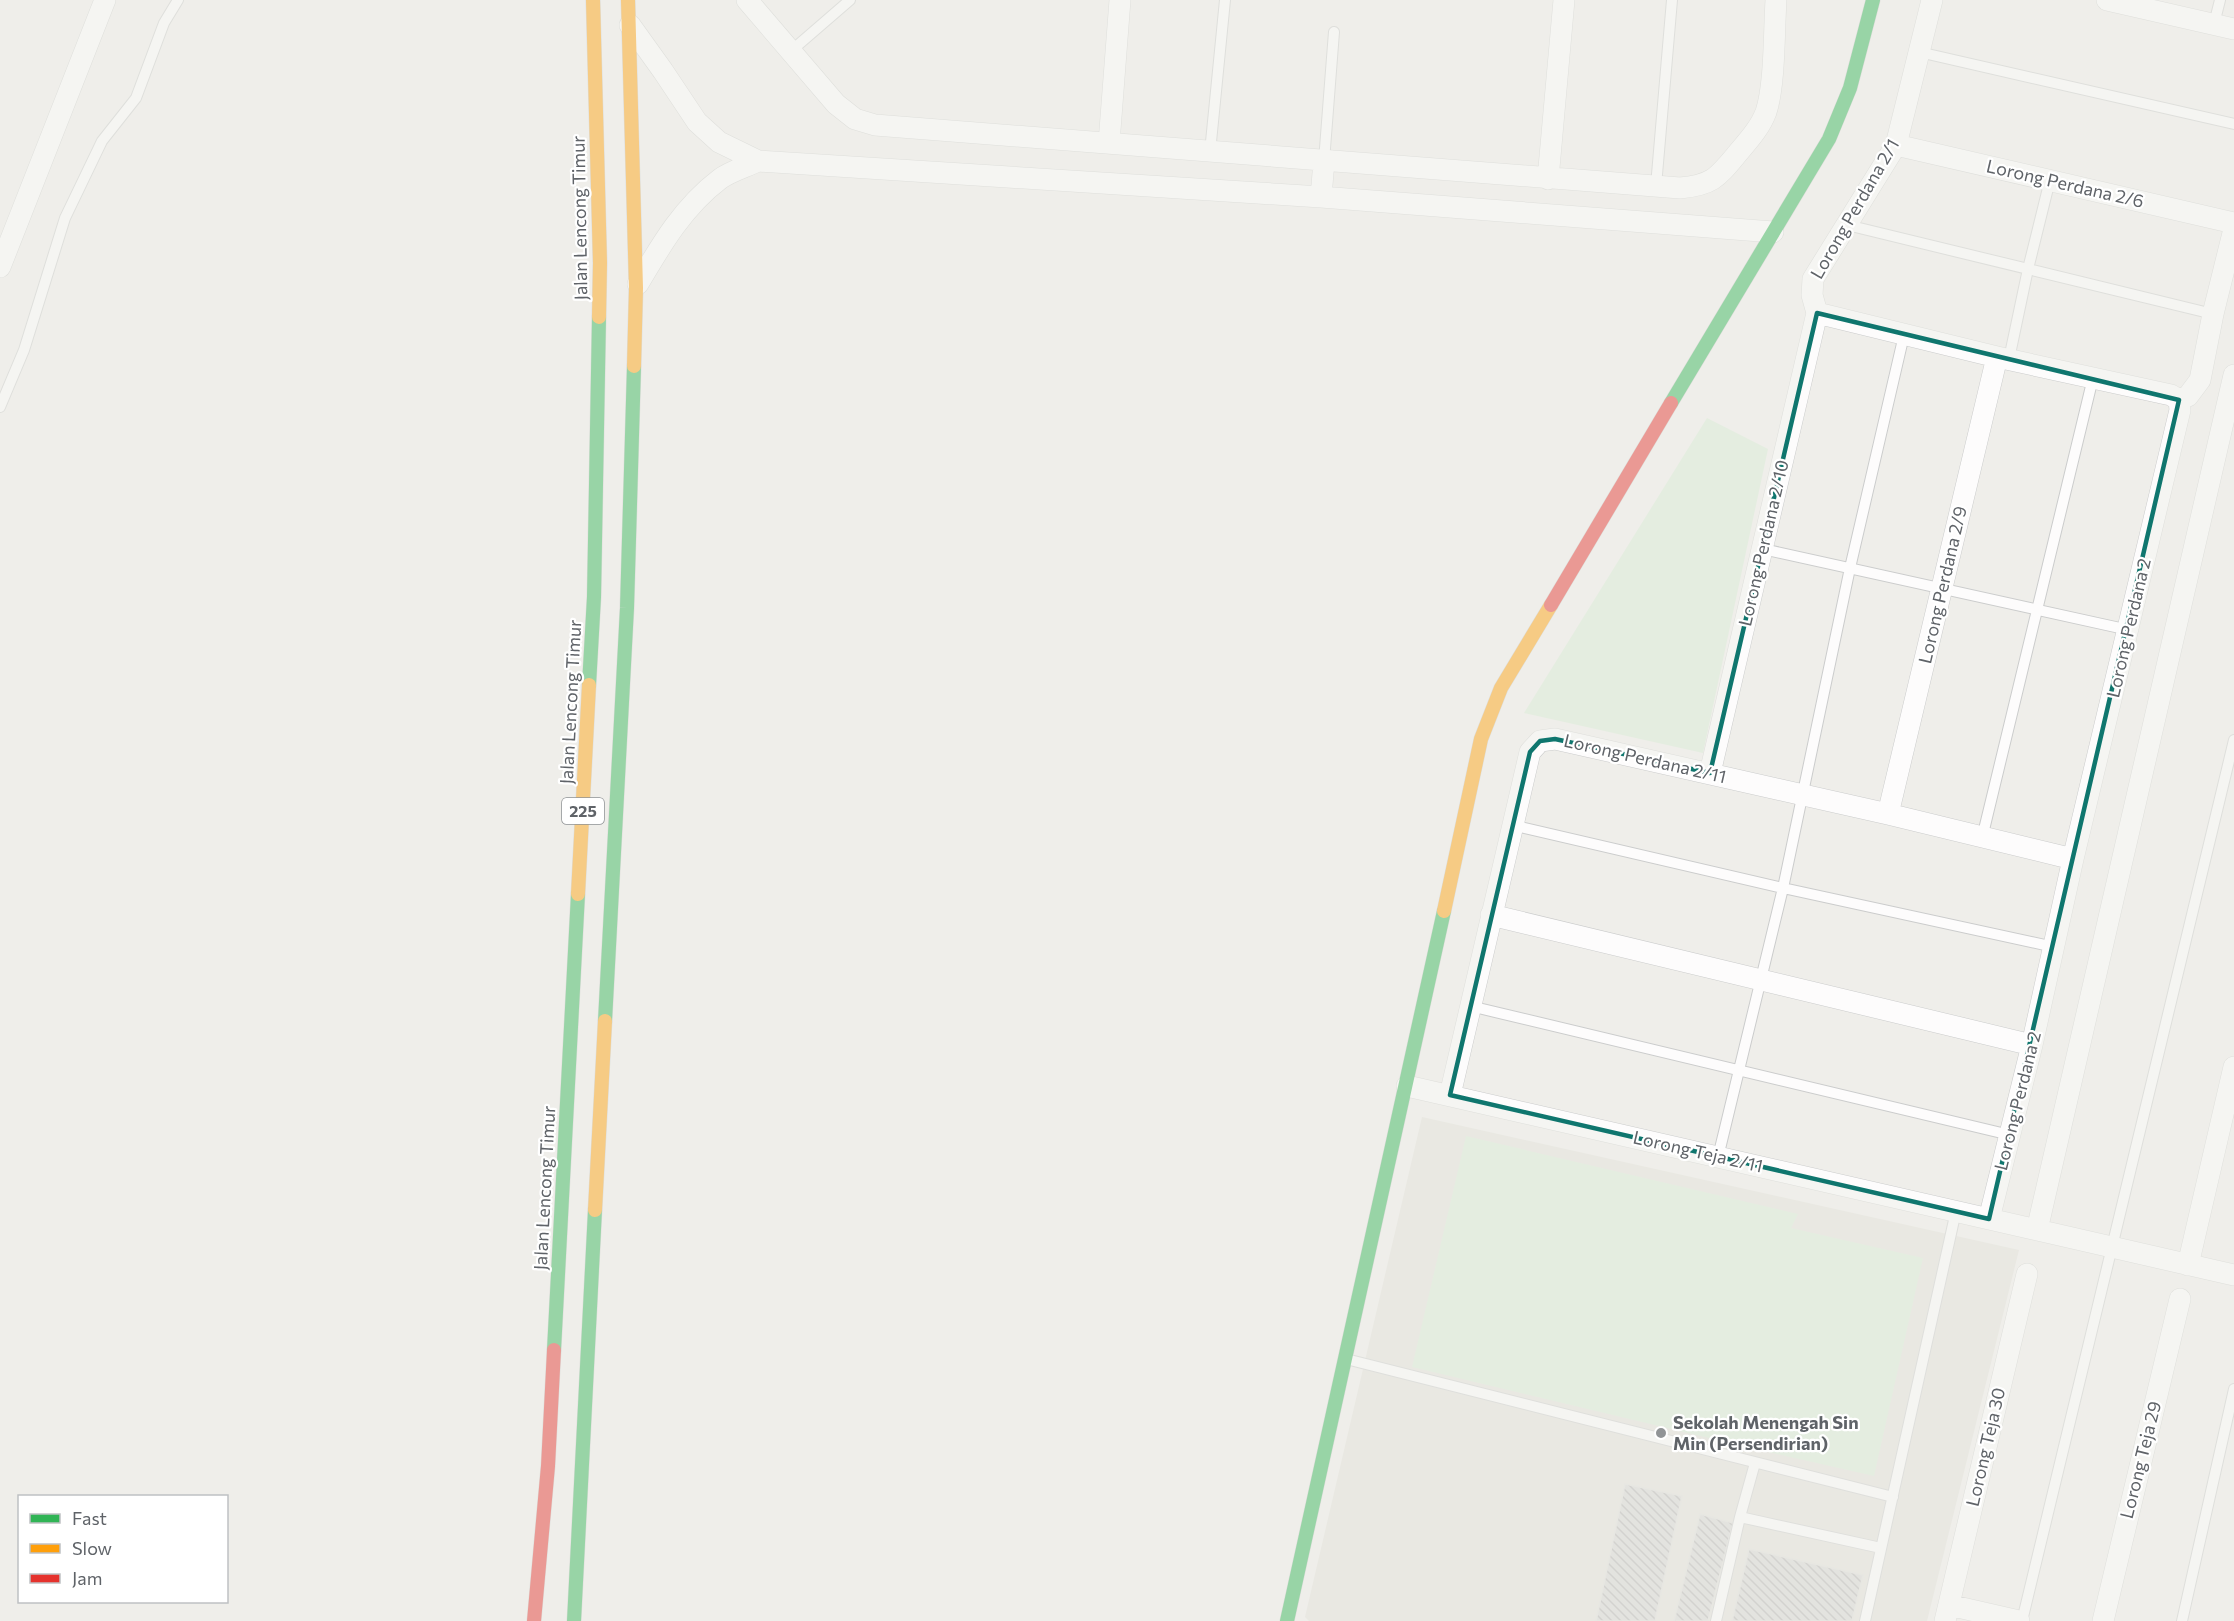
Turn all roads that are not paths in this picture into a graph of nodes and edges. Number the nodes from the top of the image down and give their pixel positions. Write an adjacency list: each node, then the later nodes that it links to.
1 (105, 0): 35 (street)
2 (178, 0): 45 (lane)
3 (593, 0): 85 (main road, Jalan Lencong Timur / 225)
4 (628, 0): 16 (main road, 225)
5 (747, 0): 19 (street)
6 (850, 0): 19 (lane)
7 (1120, 0): 22 (street)
8 (1226, 0): 24 (lane)
9 (1564, 0): 27 (street)
10 (1672, 0): 29 (lane)
11 (1776, 0): 29 (street)
12 (1873, 0): 34 (main road)
13 (1932, 0): 20 (street, Lorong Perdana 2/1)
14 (2220, 0): 17 (lane)
15 (2119, 1): 17 (street)
16 (630, 25): 25 (street); 37 (main road, 225)
17 (2224, 26)
18 (1334, 32): 26 (lane)
19 (790, 51): 22 (street)
20 (1919, 52): 21 (lane); 23 (street, Lorong Perdana 2/1)
21 (2234, 124)
22 (1109, 143): 24 (street)
23 (1896, 145): 28 (street, Lorong Perdana 2/6); 32 (street, Lorong Perdana 2/1)
24 (1210, 152): 26 (street)
25 (758, 161): 30 (street); 37 (street)
26 (1324, 161): 27 (street); 30 (street)
27 (1548, 179): 29 (street)
28 (2050, 180): 31 (street, Lorong Perdana 2/6); 36 (lane)
29 (1656, 186)
30 (1321, 197): 34 (street)
31 (2234, 223)
32 (1847, 225): 36 (lane); 38 (street, Lorong Perdana 2/1)
33 (2234, 229): 39 (street)
34 (1773, 232): 66 (main road)
35 (0, 267)
36 (2028, 269): 39 (lane); 41 (lane)
37 (636, 288): 86 (main road, 225)
38 (1818, 313): 40 (street); 46 (street, Lorong Perdana 2/10)
39 (2213, 314): 44 (street)
40 (1904, 335): 41 (street); 47 (lane)
41 (2003, 358): 43 (street); 48 (street, Lorong Perdana 2/9)
42 (2234, 375): 72 (street)
43 (2093, 378): 44 (street); 49 (lane)
44 (2179, 400): 50 (street, Lorong Perdana 2)
45 (0, 407)
46 (1763, 549): 47 (lane); 52 (street, Lorong Perdana 2/10)
47 (1850, 568): 48 (lane); 53 (lane)
48 (1943, 589): 49 (lane); 54 (street, Lorong Perdana 2/9)
49 (2037, 609): 50 (lane); 56 (lane)
50 (2129, 630): 57 (street, Lorong Perdana 2)
51 (2234, 740): 73 (lane)
52 (1710, 773): 53 (street, Lorong Perdana 2/11); 55 (street, Lorong Perdana 2/11)
53 (1803, 795): 54 (street, Lorong Perdana 2/11); 58 (lane)
54 (1888, 814): 56 (street, Lorong Perdana 2/11)
55 (1512, 825): 58 (lane); 59 (street, Lorong Perdana 2/11)
56 (1982, 838): 57 (street, Lorong Perdana 2/11)
57 (2073, 859): 60 (street, Lorong Perdana 2)
58 (1783, 888): 60 (lane); 61 (lane)
59 (1491, 915): 61 (street); 62 (street, Lorong Perdana 2/11)
60 (2054, 947): 63 (street, Lorong Perdana 2)
61 (1762, 980): 63 (street); 65 (lane)
62 (1470, 1006): 65 (lane); 67 (street, Lorong Perdana 2/11)
63 (2032, 1045): 68 (street, Lorong Perdana 2)
64 (2234, 1067): 74 (street)
65 (1740, 1072): 68 (lane); 69 (lane)
66 (1407, 1086): 67 (street, Lorong Teja 2/11); 78 (main road)
67 (1450, 1095): 69 (street, Lorong Teja 2/11)
68 (2010, 1135): 71 (street, Lorong Perdana 2)
69 (1718, 1157): 70 (street, Lorong Teja 2/11)
70 (1956, 1211): 71 (street, Lorong Teja 2/11); 81 (lane)
71 (1989, 1219): 72 (street, Lorong Teja 2/11)
72 (2037, 1230): 73 (street, Lorong Teja 2/11)
73 (2112, 1247): 74 (street, Lorong Teja 2/11); 90 (lane)
74 (2188, 1264): 76 (street, Lorong Teja 2/11)
75 (2027, 1274): 84 (street, Lorong Teja 30)
76 (2234, 1275)
77 (2180, 1299): 91 (street, Lorong Teja 29)
78 (1345, 1359): 80 (lane); 87 (main road)
79 (2234, 1389): 92 (lane)
80 (1755, 1463): 81 (lane); 82 (lane)
81 (1893, 1497): 83 (lane)
82 (1740, 1517): 83 (lane); 88 (lane)
83 (1881, 1548): 89 (lane)
84 (1947, 1613): 90 (street)
85 (534, 1621)
86 (574, 1621)
87 (1287, 1621)
88 (1716, 1621)
89 (1865, 1621)
90 (2021, 1621)
91 (2103, 1621)
92 (2182, 1621)

